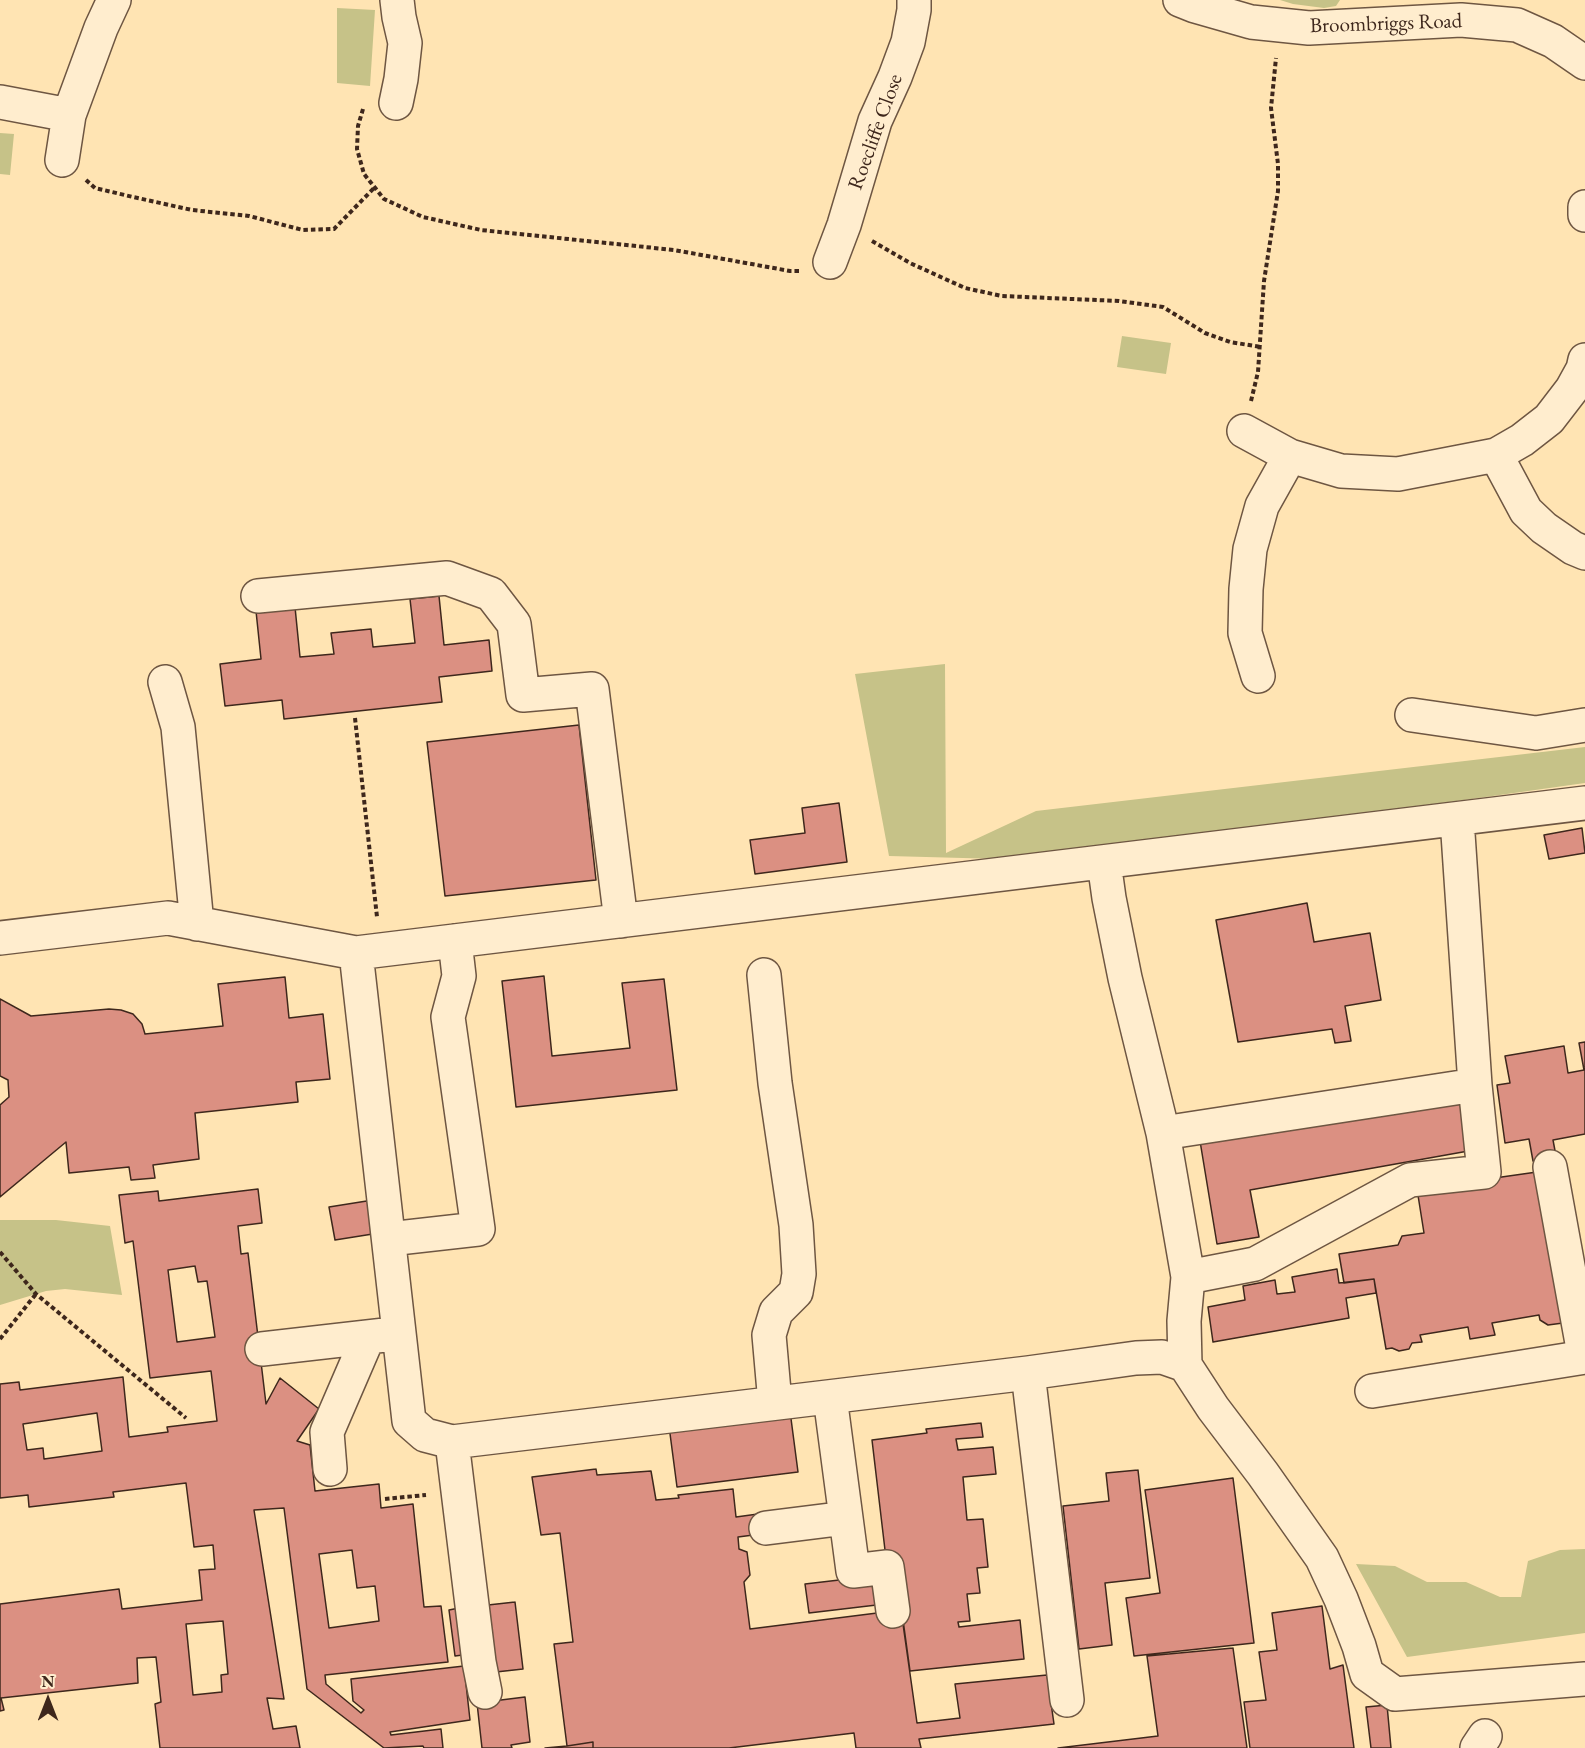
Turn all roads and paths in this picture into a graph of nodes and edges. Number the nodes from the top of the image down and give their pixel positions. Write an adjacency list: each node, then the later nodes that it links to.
1 (114, 0): 9 (street)
2 (397, 0): 7 (street)
3 (914, 0): 14 (street, Roecliffe Close)
4 (1191, 2): 5 (street, Broombriggs Road)
5 (1281, 24): 6 (street, Broombriggs Road); 16 (path)
6 (1585, 63)
7 (398, 91): 11 (path)
8 (0, 102): 9 (street)
9 (69, 115): 10 (street)
10 (62, 160): 11 (path)
11 (375, 187): 15 (path)
12 (1585, 207): 13 (street)
13 (1585, 214)
14 (844, 225): 15 (street, Roecliffe Close); 16 (path)
15 (830, 262)
16 (1261, 347): 18 (path)
17 (1585, 360): 19 (street)
18 (1244, 431): 20 (street)
19 (1496, 455): 20 (street); 21 (street)
20 (1290, 456): 23 (street)
21 (1585, 553)
22 (258, 596): 31 (street)
23 (1258, 676)
24 (165, 682): 32 (street)
25 (1412, 715): 27 (street)
26 (355, 718): 35 (path)
27 (1585, 724)
28 (1585, 803): 29 (street)
29 (1457, 819): 30 (street); 37 (street)
30 (1104, 862): 31 (street); 38 (street)
31 (621, 921): 34 (street)
32 (197, 924): 33 (street); 35 (street)
33 (0, 938)
34 (455, 941): 35 (street); 41 (street)
35 (369, 951): 41 (street)
36 (764, 975): 55 (street)
37 (1475, 1085): 38 (street); 43 (street)
38 (1163, 1133): 43 (street)
39 (1550, 1167): 40 (street)
40 (1573, 1222): 48 (street)
41 (389, 1239): 45 (street)
42 (0, 1252): 44 (path)
43 (1188, 1277): 51 (street)
44 (36, 1294): 47 (path); 56 (path)
45 (400, 1333): 46 (street); 57 (street)
46 (368, 1337): 49 (street); 58 (street)
47 (0, 1339)
48 (1585, 1347)
49 (262, 1349)
50 (1585, 1357): 53 (street)
51 (1185, 1365): 52 (street); 64 (street)
52 (1028, 1373): 54 (street); 66 (street)
53 (1372, 1391)
54 (830, 1397): 55 (street); 61 (street)
55 (775, 1403): 57 (street)
56 (186, 1418)
57 (452, 1442): 59 (street)
58 (330, 1469)
59 (458, 1491): 60 (path); 65 (street)
60 (385, 1499)
61 (846, 1518): 62 (street); 63 (street)
62 (766, 1528)
63 (893, 1611)
64 (1585, 1679)
65 (485, 1692)
66 (1067, 1700)

